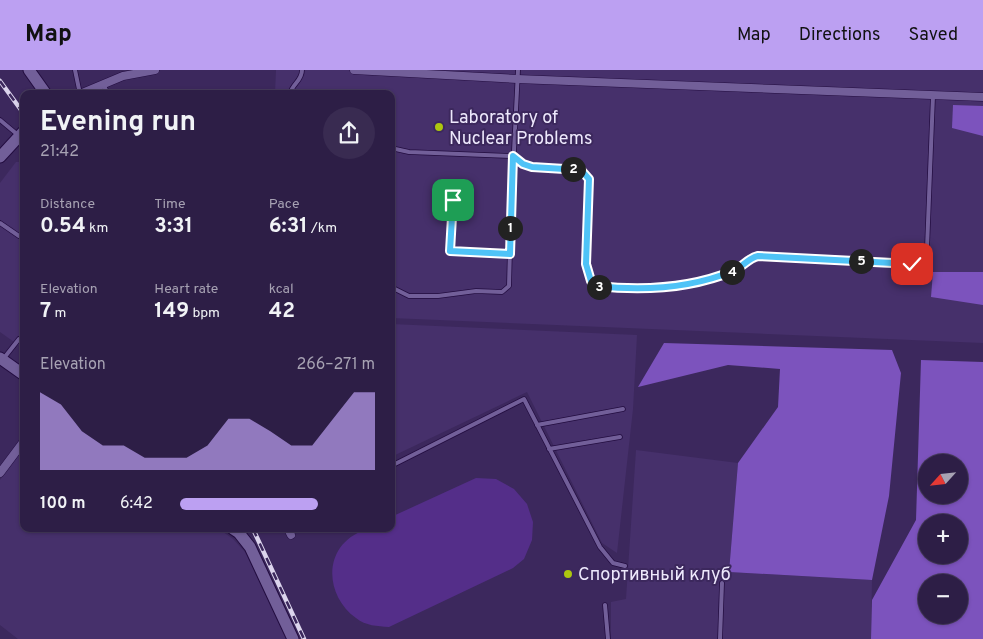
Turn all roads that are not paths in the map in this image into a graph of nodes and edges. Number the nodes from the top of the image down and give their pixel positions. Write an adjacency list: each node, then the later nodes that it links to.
1 (29, 70): 10 (main road)
2 (75, 70): 11 (lane)
3 (154, 70): 7 (street)
4 (302, 70): 14 (lane)
5 (354, 70): 8 (street)
6 (518, 70): 8 (lane)
7 (141, 71): 9 (street)
8 (517, 79): 15 (street); 21 (lane)
9 (103, 84): 12 (street); 13 (lane)
10 (43, 90)
11 (79, 90)
12 (89, 90)
13 (106, 90)
14 (291, 90)
15 (933, 96): 16 (street); 21 (lane)
16 (983, 97)
17 (0, 120): 18 (lane)
18 (20, 132)
19 (20, 134): 22 (main road)
20 (395, 149): 21 (lane)
21 (513, 156): 26 (lane)
22 (0, 157)
23 (454, 193): 26 (lane)
24 (0, 223): 25 (lane)
25 (19, 236)
26 (510, 254): 27 (lane)
27 (395, 289)
28 (19, 339): 29 (lane)
29 (1, 359): 30 (main road)
30 (20, 373)
31 (623, 409): 32 (lane)
32 (537, 424): 35 (lane); 36 (lane)
33 (620, 437): 35 (lane)
34 (20, 446): 37 (street)
35 (549, 449): 39 (lane)
36 (395, 464)
37 (0, 473)
38 (238, 532): 42 (main road)
39 (625, 566)
40 (722, 583): 44 (lane)
41 (604, 605): 43 (lane)
42 (293, 639)
43 (608, 639)
44 (720, 639)

